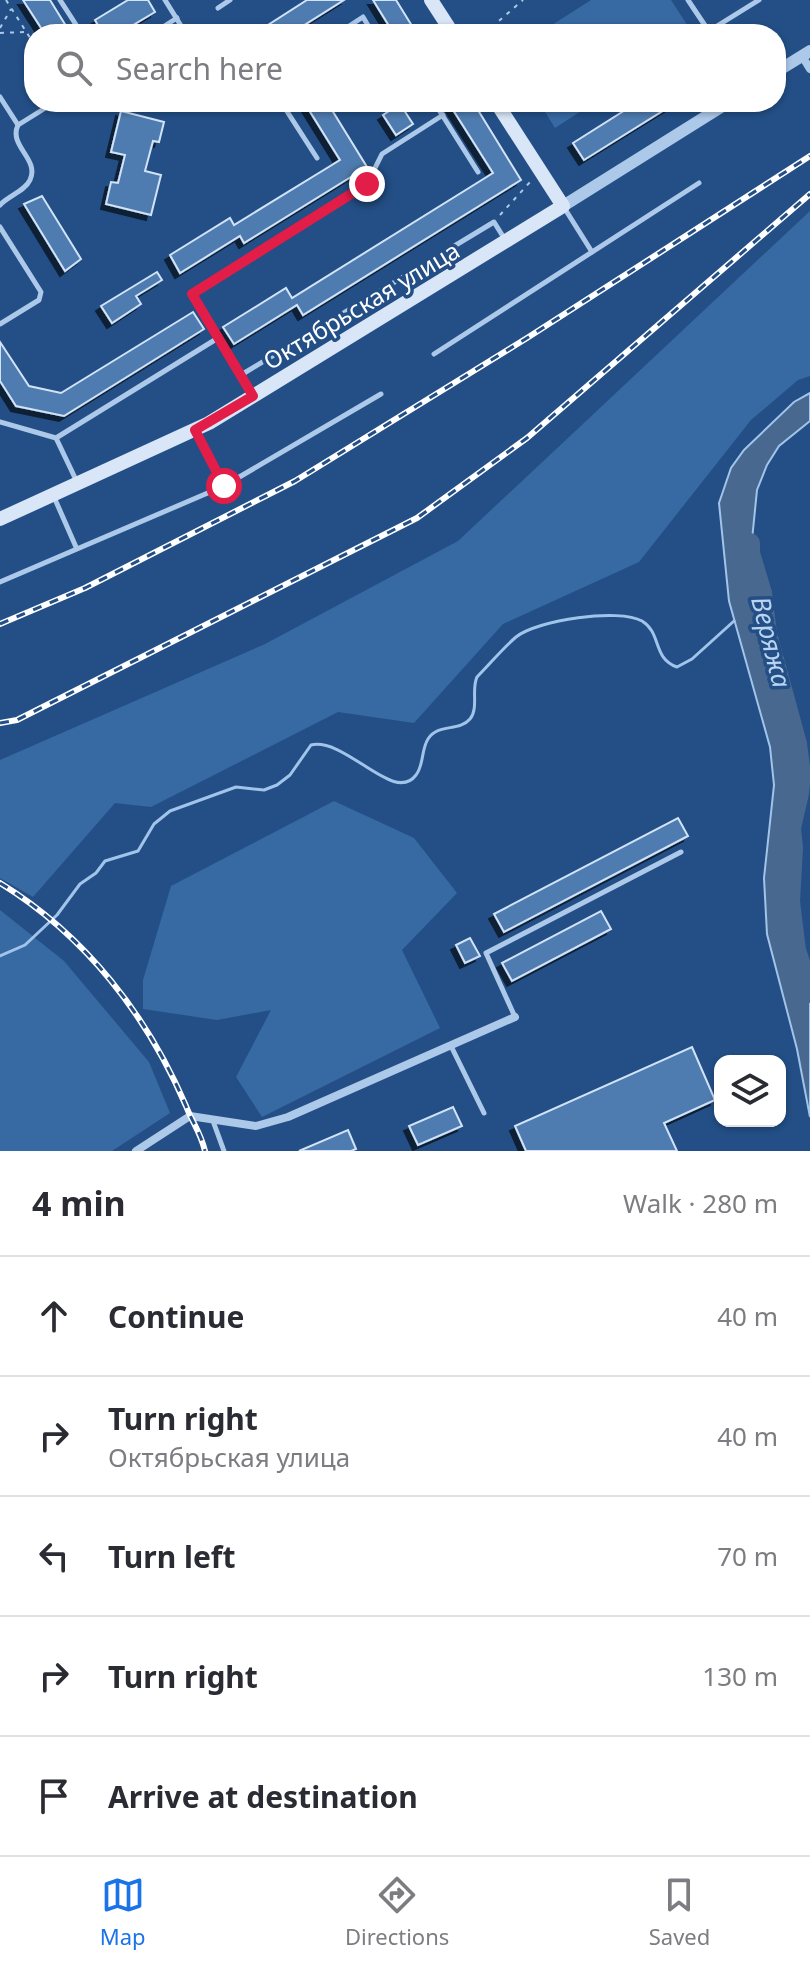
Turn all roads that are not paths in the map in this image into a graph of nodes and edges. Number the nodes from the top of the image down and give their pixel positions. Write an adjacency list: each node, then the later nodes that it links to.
1 (60, 0): 9 (lane)
2 (165, 0): 8 (lane)
3 (230, 0): 7 (lane)
4 (431, 0): 14 (main road)
5 (688, 0): 15 (lane)
6 (759, 0): 16 (lane)
7 (218, 8)
8 (177, 18): 10 (lane); 11 (lane)
9 (76, 24)
10 (168, 24)
11 (180, 24)
12 (352, 24): 13 (lane)
13 (367, 24)
14 (447, 24)
15 (703, 24)
16 (723, 24)
17 (806, 53): 18 (street); 19 (street)
18 (786, 66)
19 (810, 69)
20 (0, 97): 27 (lane)
21 (39, 112): 27 (lane)
22 (287, 112): 28 (lane)
23 (441, 112): 26 (lane)
24 (502, 112): 32 (main road)
25 (713, 112): 32 (street, Октябрьская улица)
26 (443, 115): 29 (lane); 37 (lane)
27 (18, 125): 31 (lane)
28 (317, 158)
29 (478, 172)
30 (699, 183): 35 (lane)
31 (0, 205)
32 (563, 206): 34 (main road, Октябрьская улица); 35 (lane)
33 (0, 227): 36 (lane)
34 (507, 242): 39 (lane); 41 (main road, Октябрьская улица)
35 (592, 252): 38 (lane)
36 (0, 324)
37 (218, 338): 39 (lane); 44 (lane)
38 (434, 354)
39 (241, 375): 41 (lane)
40 (381, 394): 46 (lane)
41 (253, 396): 43 (main road, Октябрьская улица)
42 (0, 422): 44 (lane)
43 (195, 430): 45 (main road, Октябрьская улица); 46 (lane)
44 (56, 438): 45 (lane)
45 (77, 483): 47 (main road, Октябрьская улица)
46 (224, 486): 49 (lane)
47 (53, 495): 48 (main road, Октябрьская улица); 49 (lane)
48 (0, 519)
49 (76, 547): 50 (lane)
50 (0, 582)
51 (681, 852): 52 (lane)
52 (515, 1017): 53 (street)
53 (451, 1044): 54 (lane); 55 (street)
54 (484, 1113)
55 (212, 1120): 56 (street); 57 (lane)
56 (136, 1151)
57 (224, 1151)

